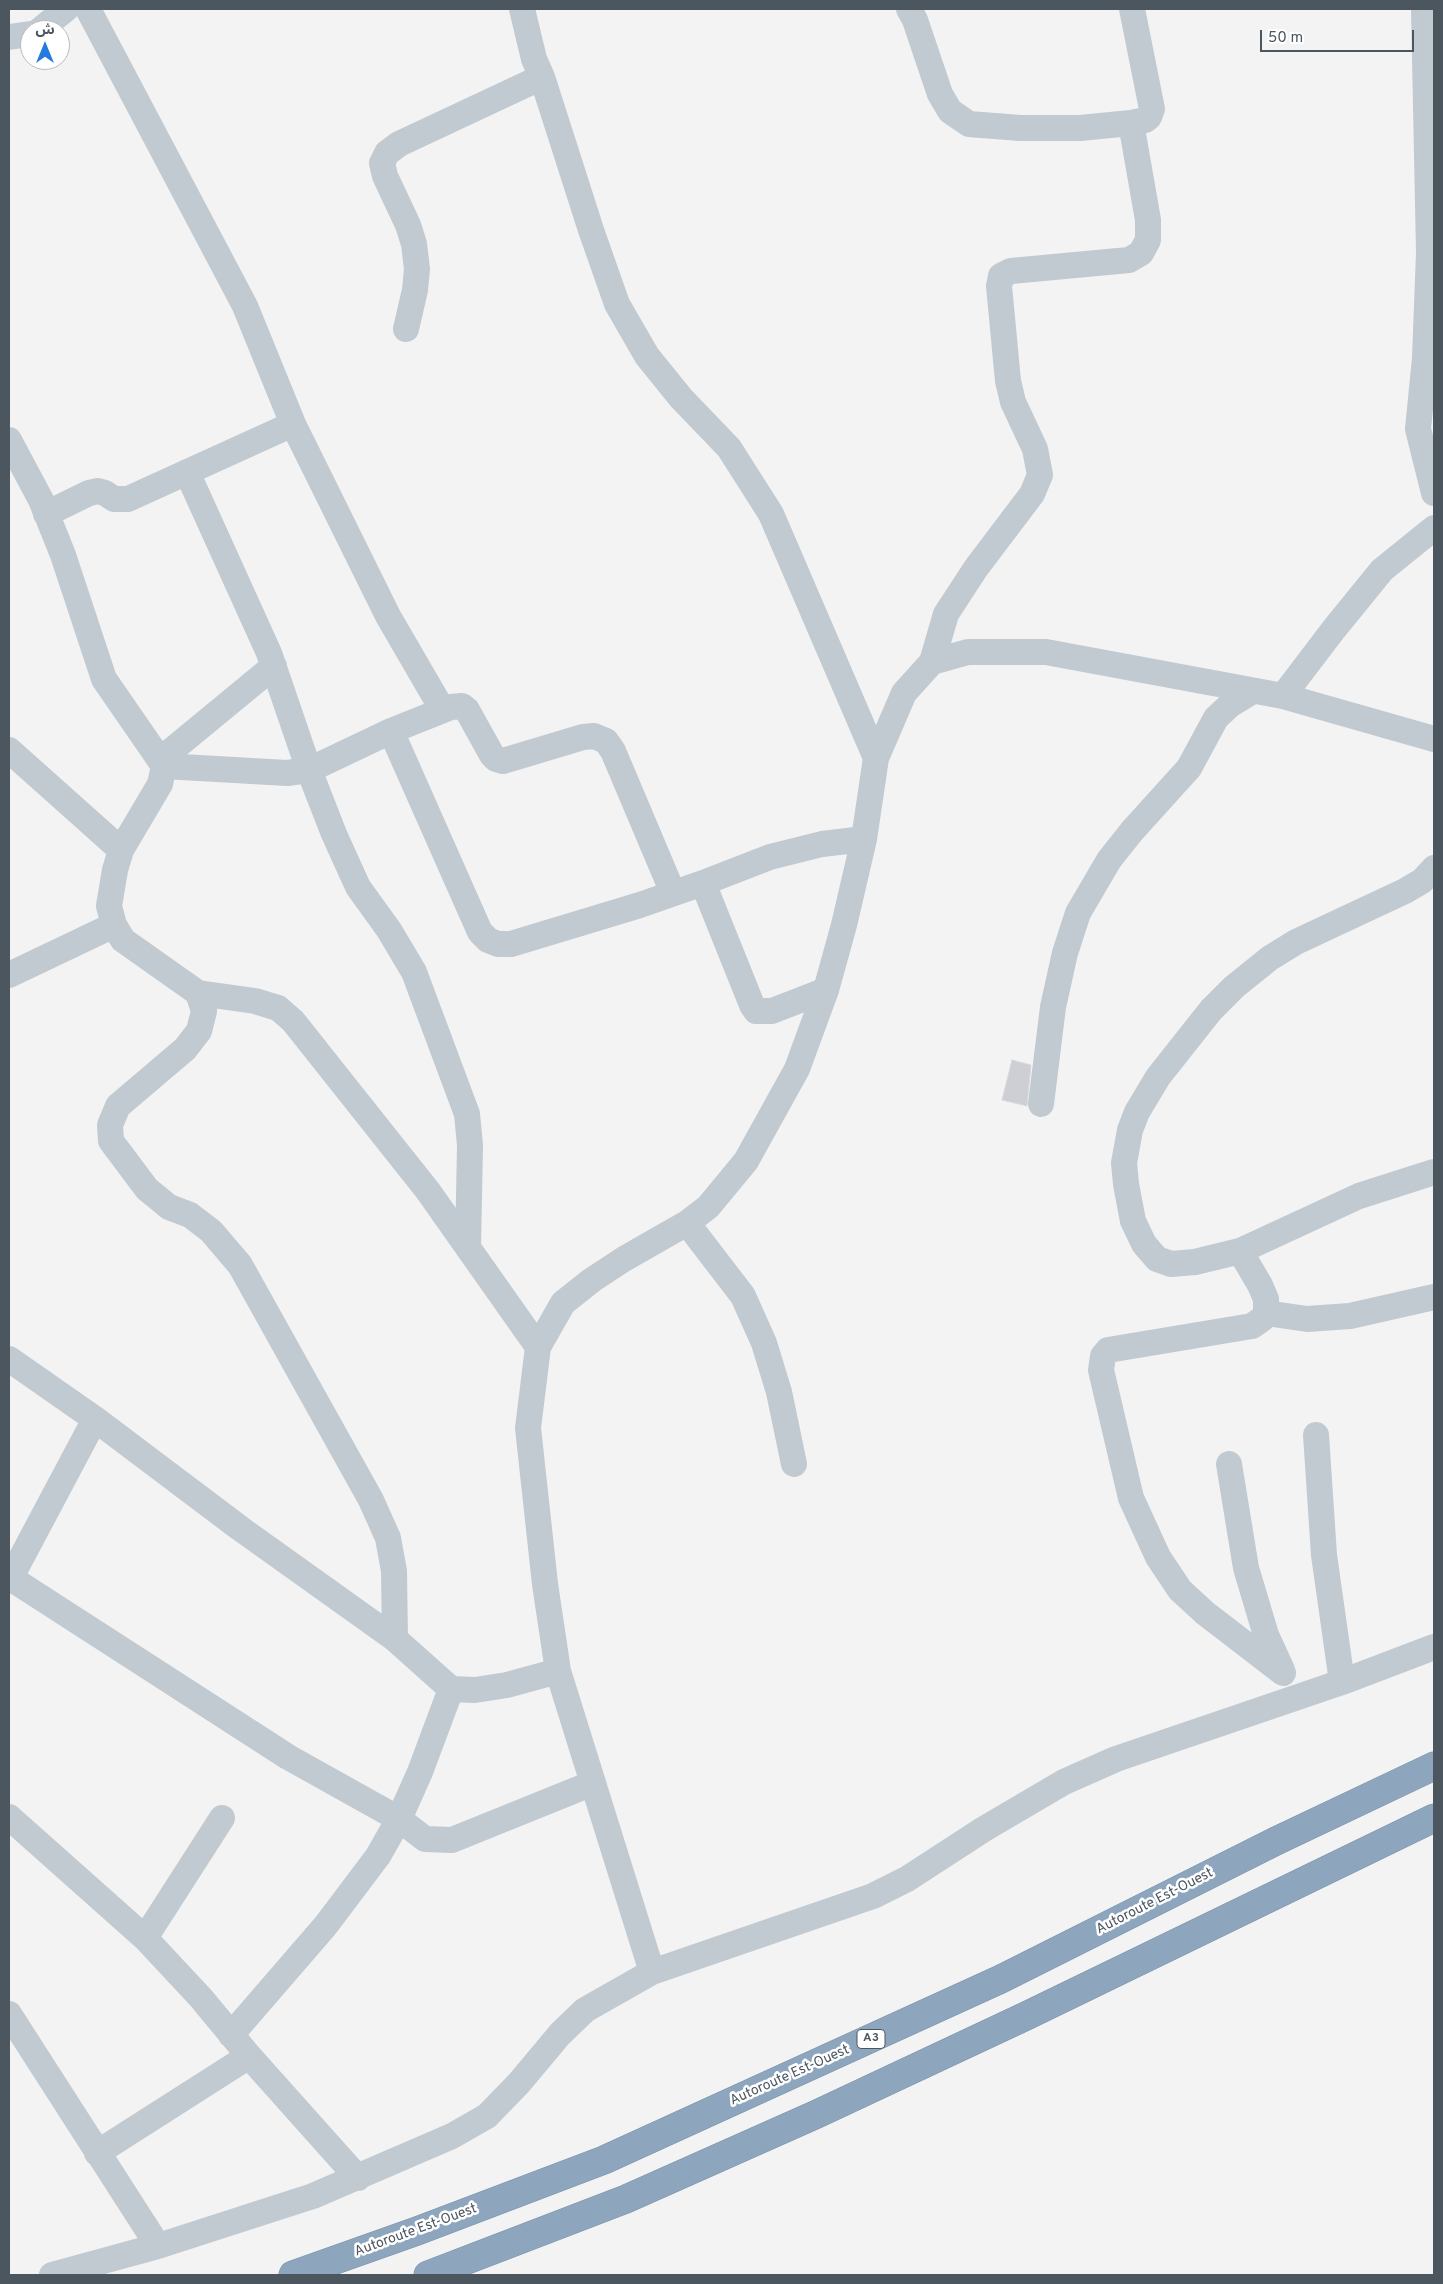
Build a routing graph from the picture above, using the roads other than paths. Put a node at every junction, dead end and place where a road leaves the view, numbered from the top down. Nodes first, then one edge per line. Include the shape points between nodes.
1 (66, 9) edge
2 (88, 9) edge
3 (522, 9) edge
4 (909, 9) edge
5 (1132, 9) edge
6 (1424, 9) edge
7 (52, 20) edge
8 (542, 77) junction
9 (1131, 123) junction
10 (406, 329) dead end
11 (1430, 359) edge
12 (293, 424) junction
13 (9, 440) edge
14 (187, 472) junction
15 (1434, 494) edge
16 (46, 514) junction
17 (1434, 528) edge
18 (932, 662) junction
19 (274, 666) junction
20 (1253, 691) junction
21 (1284, 696) junction
22 (442, 709) junction
23 (391, 731) junction
24 (1434, 739) edge
25 (9, 750) edge
26 (876, 758) junction
27 (162, 763) junction
28 (309, 770) junction
29 (864, 839) junction
30 (121, 850) junction
31 (1434, 868) edge
32 (703, 884) junction
33 (672, 893) junction
34 (114, 925) junction
35 (9, 975) edge
36 (826, 990) junction
37 (198, 993) junction
38 (1041, 1104) dead end
39 (1434, 1172) edge
40 (687, 1223) junction
41 (468, 1248) junction
42 (1240, 1252) junction
43 (1434, 1297) edge
44 (1266, 1313) junction
45 (538, 1348) junction
46 (9, 1359) edge
47 (95, 1419) junction
48 (1316, 1435) dead end
49 (794, 1464) dead end
50 (1229, 1464) dead end
51 (9, 1579) edge
52 (395, 1639) junction
53 (1434, 1647) edge
54 (558, 1671) junction
55 (1284, 1673) junction
56 (1342, 1682) junction
57 (451, 1689) junction
58 (1296, 1697) junction
59 (1434, 1766) edge
60 (593, 1783) junction
61 (9, 1818) edge
62 (222, 1818) dead end
63 (1434, 1818) edge
64 (398, 1819) junction
65 (145, 1938) junction
66 (652, 1972) junction
67 (9, 2014) edge
68 (231, 2035) junction
69 (249, 2056) junction
70 (98, 2153) junction
71 (358, 2178) junction
72 (158, 2246) junction
73 (52, 2275) edge
74 (293, 2275) edge
75 (428, 2275) edge

1 - 7 street
2 - 12 street via 245,306
3 - 8 street
4 - 9 street via 940,94 950,111 969,124 1080,128
5 - 9 street via 1152,109 1145,120
6 - 11 street
8 - 10 street via 387,152 382,163 385,176 414,244 415,290
8 - 26 street via 617,304 647,356 681,398 729,448 771,514
9 - 18 street via 1148,220 1148,240 1141,253 1129,260 1011,271 1002,276 999,286 1008,381 1013,402 1035,449 1040,475 1032,494 946,614
11 - 15 street via 1418,429
12 - 14 street
12 - 22 street via 388,616
13 - 16 street
14 - 16 street via 128,499 114,499 98,491
14 - 19 street
16 - 27 street via 104,679
17 - 21 street via 1382,570
18 - 20 street via 968,652 1046,652
18 - 26 street via 904,693
19 - 27 street
19 - 28 street
20 - 21 street
20 - 38 street via 1216,718 1189,768 1109,860 1078,913 1064,953 1055,998
21 - 24 street
22 - 23 street
22 - 33 street via 462,706 467,710 492,755 503,761 584,737 594,736 606,741
23 - 28 street
23 - 33 street via 480,932 488,940 511,944
25 - 30 street
26 - 29 street
27 - 28 street via 287,773
27 - 30 street via 160,784
28 - 41 street via 358,887 414,972 467,1114 470,1145
29 - 32 street via 822,844 770,857
29 - 36 street
30 - 34 street via 109,906
31 - 42 street via 1422,881 1405,891 1296,942 1234,987 1158,1077 1137,1112 1128,1137 1124,1163 1133,1221 1144,1244 1157,1259 1171,1264
32 - 33 street
32 - 36 street via 756,1011 772,1011
34 - 35 street
34 - 37 street via 123,940
36 - 40 street via 797,1069 746,1161 708,1206
37 - 41 street via 255,1001 278,1008 293,1021 428,1190
37 - 52 street via 204,1011 200,1030 185,1049 118,1106 110,1125 111,1140 147,1189 168,1207 190,1215 211,1231 240,1265 371,1500 388,1538 394,1571
39 - 42 street via 1360,1196
40 - 45 street via 616,1264 563,1303
40 - 49 street via 743,1296 764,1343 779,1392
41 - 45 street
42 - 44 street via 1266,1299
43 - 44 street via 1350,1316 1307,1319
44 - 55 street via 1252,1326 1108,1350 1103,1356 1101,1370 1131,1498 1158,1556 1180,1590
45 - 54 street via 528,1428
46 - 47 street
47 - 51 street
47 - 52 street
48 - 56 street via 1324,1555
50 - 55 street via 1246,1568 1266,1635
51 - 64 street via 288,1757
52 - 57 street
53 - 56 street
54 - 57 street via 507,1685 475,1690
54 - 60 street
55 - 58 street
56 - 58 street
57 - 64 street via 420,1772
58 - 66 street via 1116,1760 1064,1782 908,1879 873,1896
59 - 74 highway, Autoroute Est-Ouest / A3 via 1002,1979 604,2160
60 - 64 street via 452,1840 425,1839
60 - 66 street
61 - 65 street
62 - 65 street
63 - 75 highway via 817,2114 626,2199
64 - 68 street via 378,1856 326,1925
65 - 68 street
66 - 71 street via 585,2010 487,2116 452,2136
67 - 70 street
68 - 69 street
69 - 70 street
69 - 71 street
70 - 72 street
71 - 72 street via 251,2218
72 - 73 street

